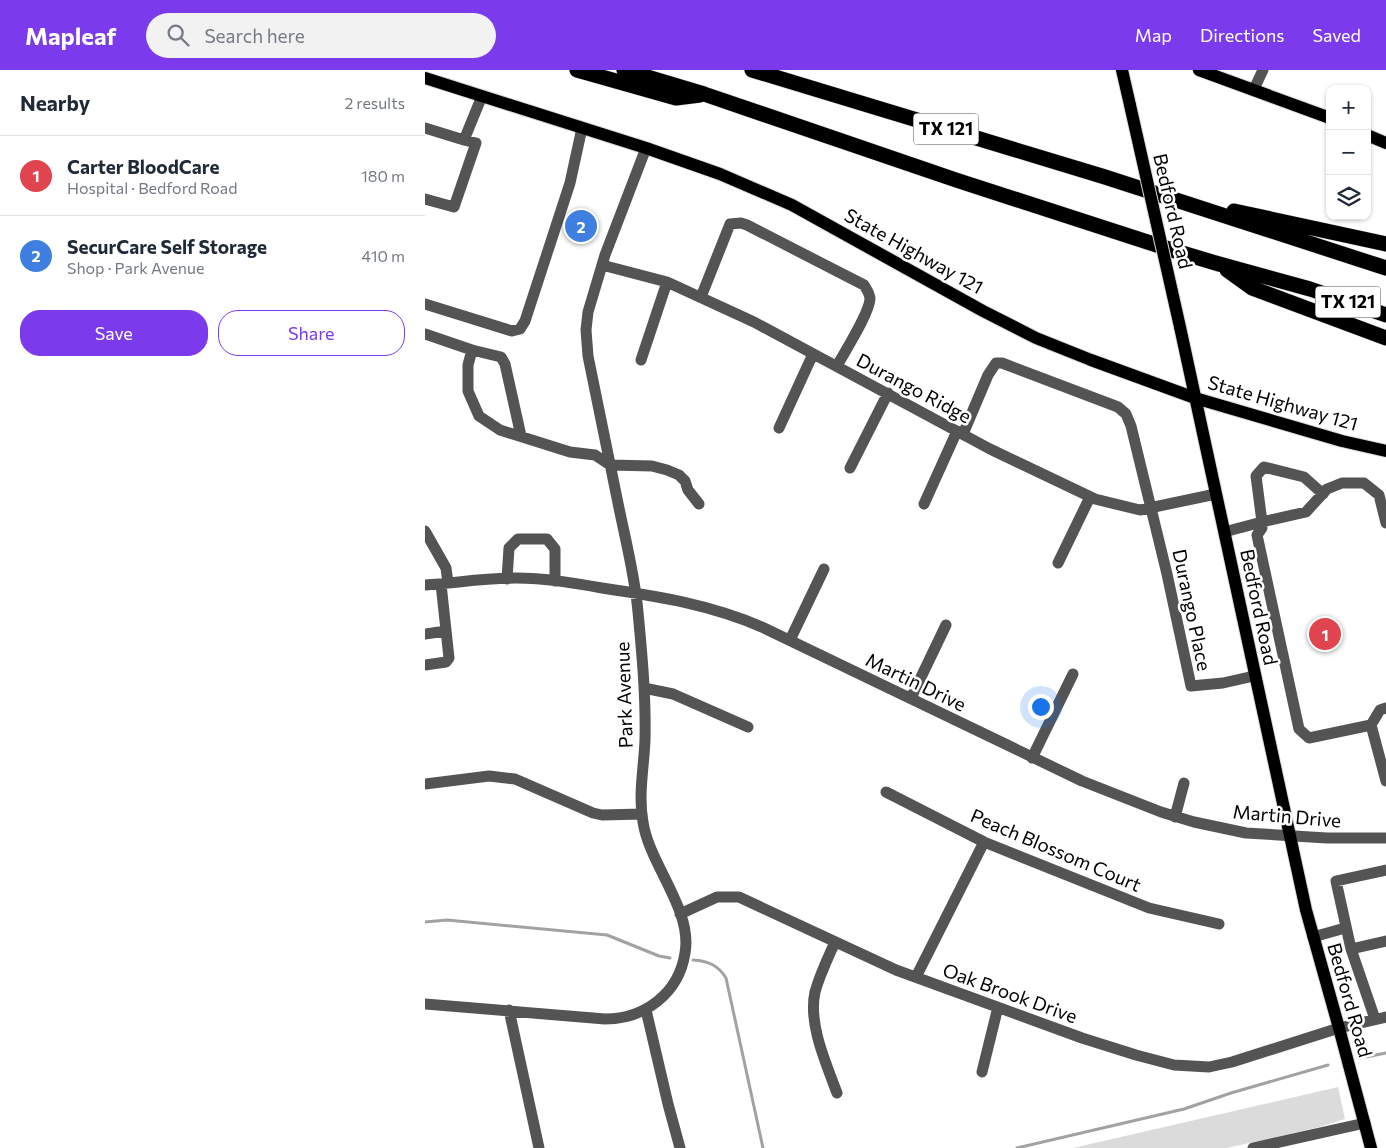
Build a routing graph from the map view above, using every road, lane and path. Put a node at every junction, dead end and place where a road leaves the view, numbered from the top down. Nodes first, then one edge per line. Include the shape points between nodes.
1 (577, 70) edge
2 (624, 70) edge
3 (753, 70) edge
4 (776, 70) edge
5 (1122, 70) edge
6 (1199, 70) edge
7 (1263, 70) edge
8 (425, 78) edge
9 (788, 82) junction
10 (1254, 89) junction
11 (703, 94) junction
12 (482, 96) junction
13 (1326, 116) edge
14 (425, 128) edge
15 (582, 128) junction
16 (1371, 137) edge
17 (464, 140) junction
18 (1386, 143) edge
19 (646, 148) junction
20 (425, 199) edge
21 (1189, 204) junction
22 (1386, 244) edge
23 (1219, 264) junction
24 (602, 265) junction
25 (1386, 268) edge
26 (667, 282) junction
27 (701, 297) junction
28 (425, 304) edge
29 (1386, 315) edge
30 (425, 334) edge
31 (1386, 338) edge
32 (472, 350) junction
33 (813, 354) junction
34 (641, 360) dead end
35 (837, 366) junction
36 (888, 393) junction
37 (1195, 398) junction
38 (779, 428) dead end
39 (960, 433) junction
40 (521, 436) junction
41 (1386, 452) edge
42 (611, 465) junction
43 (850, 468) dead end
44 (1216, 494) junction
45 (1323, 494) junction
46 (1090, 497) junction
47 (699, 504) dead end
48 (925, 504) dead end
49 (1151, 508) junction
50 (1262, 522) junction
51 (1386, 523) edge
52 (425, 531) edge
53 (1224, 532) junction
54 (1058, 563) dead end
55 (824, 570) dead end
56 (507, 579) junction
57 (555, 581) junction
58 (445, 584) junction
59 (425, 585) edge
60 (636, 593) junction
61 (947, 625) dead end
62 (446, 631) junction
63 (425, 634) edge
64 (790, 640) junction
65 (425, 665) edge
66 (1073, 674) dead end
67 (1255, 676) junction
68 (644, 688) junction
69 (911, 698) junction
70 (1386, 708) edge
71 (1371, 725) junction
72 (748, 727) dead end
73 (1383, 757) edge
74 (1033, 758) junction
75 (1386, 781) edge
76 (1184, 783) dead end
77 (425, 784) edge
78 (886, 792) dead end
79 (641, 814) junction
80 (1175, 817) junction
81 (1290, 837) junction
82 (1386, 838) edge
83 (984, 842) junction
84 (1386, 870) edge
85 (680, 914) junction
86 (1219, 924) dead end
87 (1345, 928) junction
88 (1313, 937) junction
89 (1386, 940) edge
90 (835, 942) junction
91 (1351, 949) junction
92 (916, 977) junction
93 (425, 1004) edge
94 (998, 1007) junction
95 (509, 1010) junction
96 (646, 1010) junction
97 (1381, 1018) edge
98 (1339, 1028) junction
99 (982, 1072) dead end
100 (837, 1093) dead end
101 (1365, 1123) junction
102 (539, 1148) edge
103 (680, 1148) edge
104 (1253, 1148) edge
105 (1371, 1148) edge

1 - 11 highway via 676,98
2 - 11 highway, TX 121
3 - 9 highway, TX 121
4 - 9 highway
5 - 37 main road, Bedford Road, bridge
6 - 10 main road
7 - 10 street
8 - 12 main road, State Highway 121
9 - 21 highway, TX 121
10 - 13 main road
11 - 23 highway, TX 121 via 956,180
12 - 15 main road, State Highway 121
12 - 17 street
14 - 17 street
15 - 19 main road, State Highway 121
15 - 28 street via 569,183 520,329 512,331
16 - 18 main road
17 - 20 street via 476,143 454,208
19 - 24 street, Park Avenue
19 - 37 main road, State Highway 121 via 720,174 791,205 1036,338
21 - 22 highway via 1245,212
21 - 25 highway, TX 121
23 - 29 highway, TX 121 via 1310,289
23 - 31 highway via 1252,288
24 - 26 street, Durango Ridge
24 - 42 street, Park Avenue via 586,330 588,356
26 - 27 street, Durango Ridge
26 - 34 street
27 - 33 street, Durango Ridge
27 - 35 street via 730,224 747,224 864,285 868,291 868,308
30 - 32 street
32 - 40 street via 501,357 505,364
32 - 40 street via 467,392 479,416 500,430
33 - 35 street, Durango Ridge
33 - 38 street
35 - 36 street, Durango Ridge
36 - 39 street, Durango Ridge
36 - 43 street
37 - 41 main road, State Highway 121
37 - 44 main road, Bedford Road
39 - 46 street, Durango Ridge
39 - 48 street
39 - 49 street via 996,363 1118,407 1126,414 1131,426
40 - 42 street via 570,452 595,455
42 - 47 street via 652,466 679,475
42 - 60 street, Park Avenue
44 - 49 street, Durango Ridge
44 - 53 main road, Bedford Road
45 - 50 street via 1306,512
45 - 50 street via 1304,477 1264,467 1256,476
45 - 51 street via 1342,483 1364,483 1379,495
46 - 49 street, Durango Ridge via 1140,510
46 - 54 street
49 - 67 street, Durango Place via 1191,686
50 - 53 street
50 - 71 street via 1257,535 1299,729 1309,738
52 - 58 street via 446,568
53 - 67 main road, Bedford Road
55 - 64 street
56 - 57 street, Martin Drive
56 - 57 street via 509,548 518,539 547,539 555,549
56 - 58 street, Martin Drive
57 - 60 street, Martin Drive
58 - 59 street, Martin Drive
58 - 62 street
60 - 64 street, Martin Drive via 727,613
60 - 68 street, Park Avenue
61 - 69 street
62 - 63 street
62 - 65 street via 449,658 446,662
64 - 69 street, Martin Drive
66 - 74 street
67 - 81 main road, Bedford Road
68 - 72 street via 673,694
68 - 79 street, Park Avenue
69 - 74 street, Martin Drive
70 - 71 street via 1380,710
71 - 73 street
73 - 75 street
74 - 80 street, Martin Drive via 1098,789
76 - 80 street
77 - 79 street via 489,776 515,780 593,814
78 - 83 street, Peach Blossom Court
79 - 85 street, Park Avenue via 646,835
80 - 81 street, Martin Drive via 1227,830
81 - 82 street, Martin Drive
81 - 88 main road, Bedford Road
83 - 86 street, Peach Blossom Court via 1149,908
83 - 92 street
84 - 87 street via 1335,881
85 - 90 street, Oak Brook Drive via 717,897 739,897
85 - 96 street, Park Avenue via 687,940 683,963 674,984
87 - 88 street
87 - 91 street
88 - 98 main road, Bedford Road
89 - 91 street
90 - 92 street, Oak Brook Drive
90 - 100 street via 822,970 814,1006 818,1043
91 - 97 street
92 - 94 street, Oak Brook Drive
93 - 95 street, Park Avenue
94 - 98 street, Oak Brook Drive via 1136,1055 1193,1067 1232,1062
94 - 99 street
95 - 96 street, Park Avenue via 605,1019 625,1018
95 - 102 street
96 - 103 street
97 - 98 street, Oak Brook Drive
98 - 101 main road, Bedford Road
101 - 104 street
101 - 105 main road, Bedford Road

